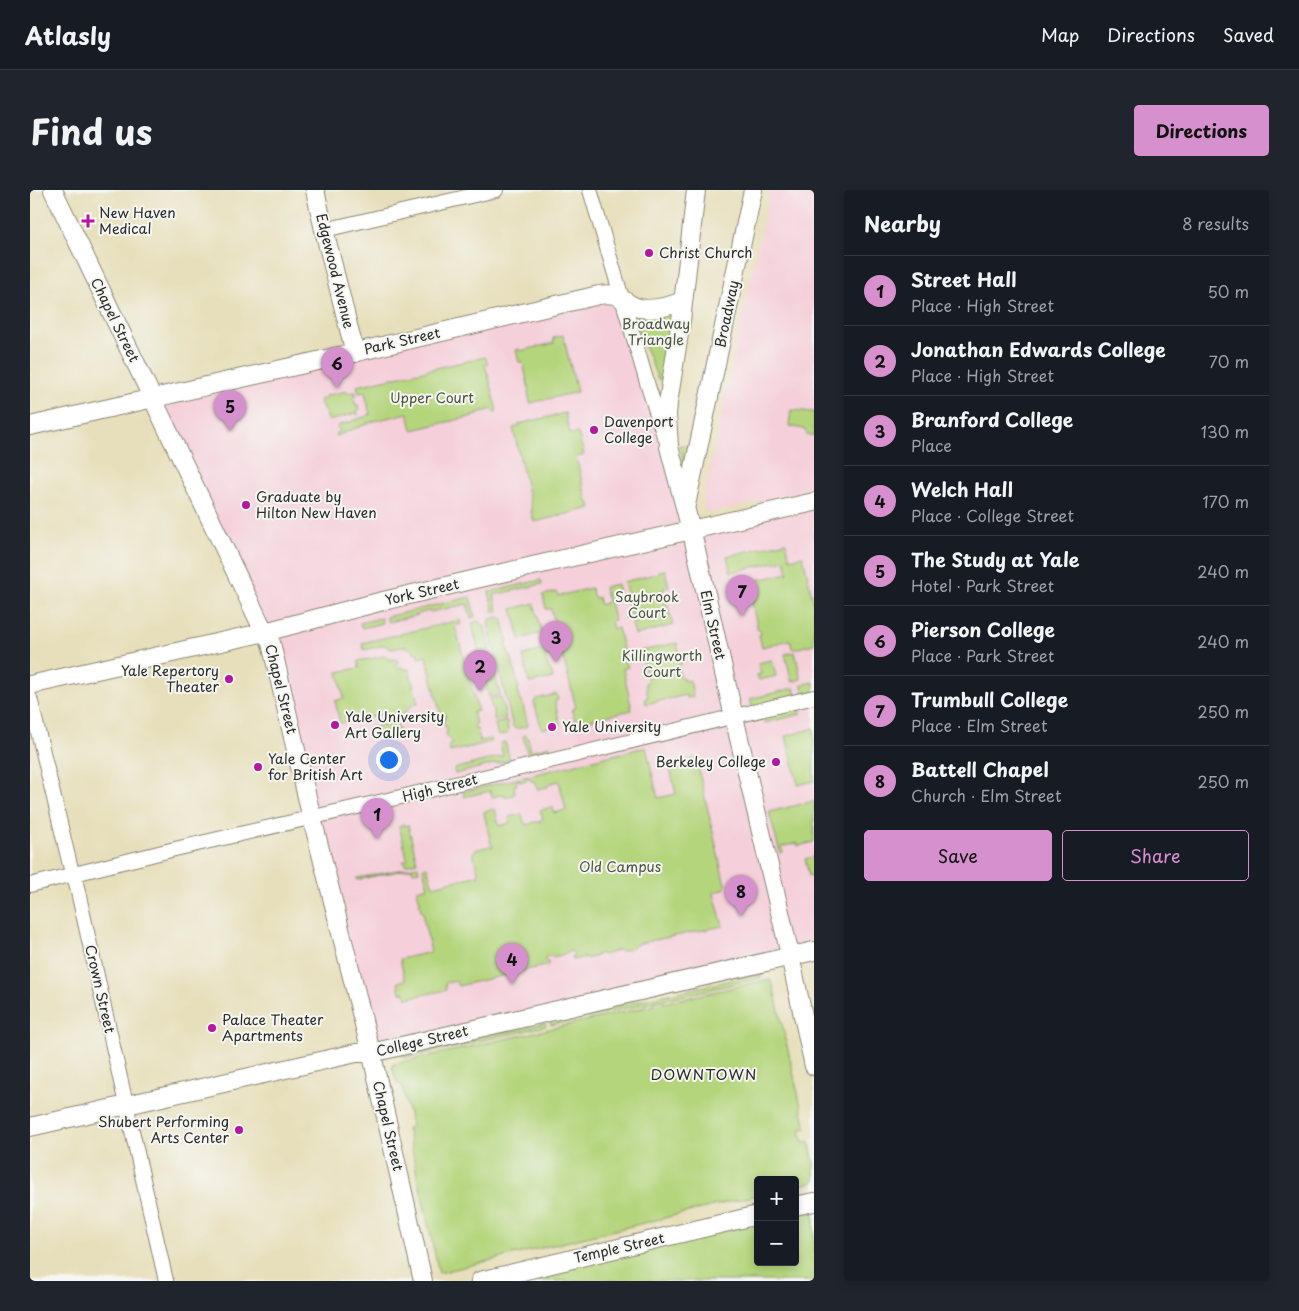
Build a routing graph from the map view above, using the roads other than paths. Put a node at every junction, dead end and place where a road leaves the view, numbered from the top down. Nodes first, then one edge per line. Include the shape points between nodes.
1 (53, 190) edge
2 (315, 190) edge
3 (496, 190) edge
4 (590, 190) edge
5 (696, 190) edge
6 (753, 190) edge
7 (324, 230) junction
8 (623, 298) junction
9 (683, 301) junction
10 (355, 353) junction
11 (152, 399) junction
12 (30, 426) edge
13 (668, 428) junction
14 (701, 437) junction
15 (669, 447) junction
16 (814, 502) edge
17 (686, 507) junction
18 (691, 531) junction
19 (264, 632) junction
20 (30, 685) edge
21 (814, 697) edge
22 (30, 698) edge
23 (734, 716) junction
24 (312, 818) junction
25 (73, 875) junction
26 (30, 885) edge
27 (814, 951) edge
28 (790, 956) junction
29 (371, 1053) junction
30 (814, 1066) edge
31 (126, 1105) junction
32 (30, 1127) edge
33 (814, 1202) edge
34 (799, 1205) edge
35 (754, 1216) edge
36 (166, 1281) edge
37 (423, 1281) edge
38 (480, 1281) edge

1 - 11 main road, Chapel Street
2 - 7 main road, Edgewood Avenue
3 - 7 street
4 - 8 street, Elm Street
5 - 9 main road
6 - 14 main road, Broadway
7 - 10 main road, Edgewood Avenue
8 - 9 main road, Park Street via 631,305 647,309
8 - 10 main road, Park Street via 598,295
8 - 15 street, Elm Street
9 - 13 main road via 668,403
10 - 11 main road, Park Street
11 - 12 main road, Park Street
11 - 19 main road, Chapel Street
13 - 14 main road via 686,443 693,443
13 - 15 main road
14 - 17 main road, Broadway
15 - 17 main road, Elm Street
16 - 18 main road, York Street
17 - 18 main road, Elm Street
18 - 19 main road, York Street via 379,602
18 - 23 main road, Elm Street
19 - 20 main road, York Street
19 - 24 main road, Chapel Street via 271,643
21 - 23 street, High Street
22 - 25 street, Crown Street
23 - 24 street, High Street
23 - 28 main road, Elm Street
24 - 25 street, High Street
24 - 29 main road, Chapel Street
25 - 26 street, High Street
25 - 31 street, Crown Street
27 - 28 main road, College Street
28 - 29 main road, College Street
28 - 30 main road, Elm Street
29 - 31 main road, College Street via 356,1053
29 - 37 main road, Chapel Street
31 - 32 main road, College Street
31 - 36 street, Crown Street
33 - 34 main road
35 - 38 main road, Temple Street

